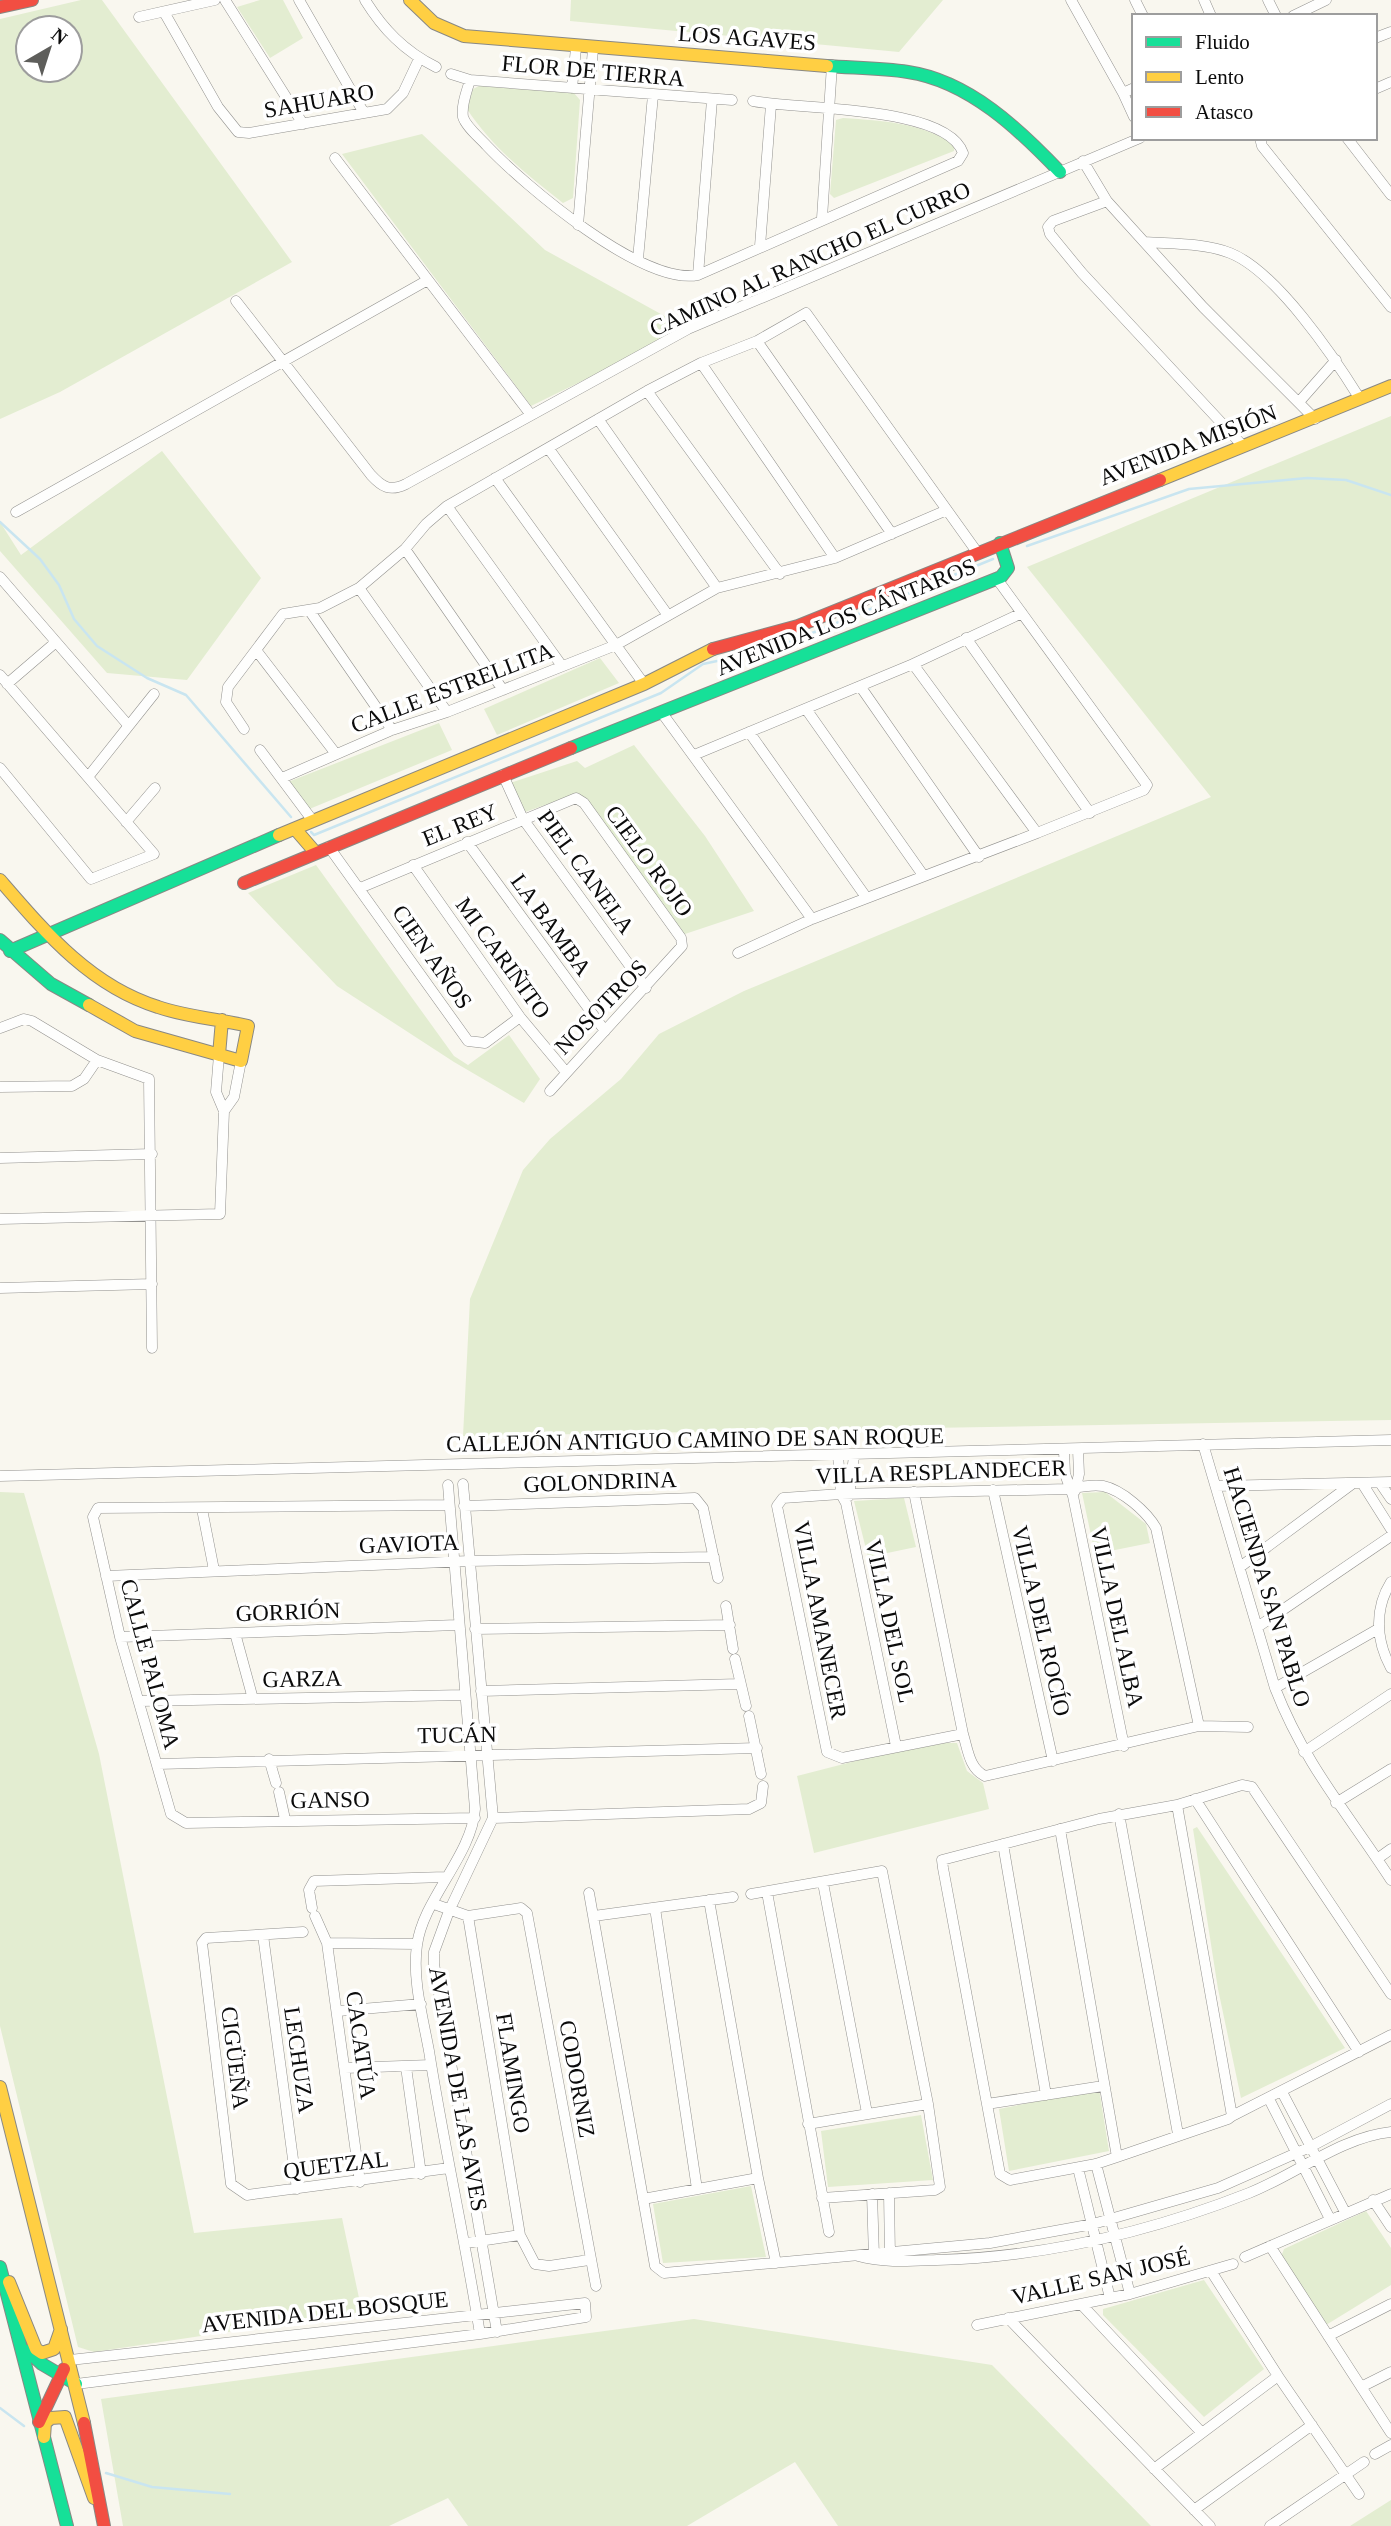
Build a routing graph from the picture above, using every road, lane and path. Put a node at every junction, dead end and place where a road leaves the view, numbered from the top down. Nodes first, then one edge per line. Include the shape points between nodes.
1 (32, 0) edge
2 (215, 0) edge
3 (299, 0) edge
4 (365, 0) edge
5 (410, 0) edge
6 (1071, 0) edge
7 (1326, 0) edge
8 (230, 3) edge
9 (0, 7) edge
10 (164, 12) junction
11 (1297, 14) edge
12 (139, 17) dead end
13 (576, 48) junction
14 (593, 49) junction
15 (419, 59) junction
16 (832, 65) junction
17 (436, 66) dead end
18 (452, 74) dead end
19 (470, 80) junction
20 (572, 88) junction
21 (591, 89) junction
22 (1132, 89) edge
23 (1123, 93) junction
24 (653, 95) junction
25 (712, 100) junction
26 (732, 100) dead end
27 (753, 102) dead end
28 (771, 105) junction
29 (828, 110) junction
30 (364, 113) junction
31 (1132, 113) edge
32 (303, 124) junction
33 (1135, 140) edge
34 (1261, 140) edge
35 (1349, 140) edge
36 (335, 158) dead end
37 (1083, 161) junction
38 (1060, 172) junction
39 (1391, 195) edge
40 (1107, 201) junction
41 (822, 218) junction
42 (578, 225) junction
43 (1145, 242) junction
44 (760, 246) junction
45 (638, 259) junction
46 (698, 275) junction
47 (426, 281) junction
48 (236, 301) dead end
49 (1391, 307) edge
50 (757, 341) junction
51 (1336, 360) junction
52 (282, 361) junction
53 (701, 363) junction
54 (1391, 386) edge
55 (647, 391) junction
56 (1360, 399) junction
57 (1298, 402) junction
58 (531, 415) junction
59 (598, 419) junction
60 (1315, 419) junction
61 (1242, 445) junction
62 (549, 449) junction
63 (495, 478) junction
64 (447, 506) junction
65 (947, 510) junction
66 (16, 512) dead end
67 (891, 534) junction
68 (1000, 543) junction
69 (405, 549) junction
70 (977, 552) junction
71 (835, 558) junction
72 (780, 574) junction
73 (0, 577) edge
74 (998, 579) junction
75 (359, 588) junction
76 (717, 588) junction
77 (309, 610) junction
78 (1022, 613) junction
79 (667, 614) junction
80 (966, 638) junction
81 (56, 642) junction
82 (616, 645) junction
83 (256, 650) junction
84 (913, 664) junction
85 (562, 666) junction
86 (0, 675) edge
87 (8, 684) junction
88 (644, 684) junction
89 (860, 686) junction
90 (503, 690) junction
91 (154, 694) dead end
92 (806, 709) junction
93 (447, 712) junction
94 (662, 713) junction
95 (128, 725) junction
96 (244, 729) dead end
97 (392, 730) junction
98 (749, 732) junction
99 (260, 750) dead end
100 (336, 754) junction
101 (694, 755) junction
102 (0, 768) edge
103 (503, 775) junction
104 (88, 777) junction
105 (282, 778) junction
106 (155, 788) dead end
107 (576, 798) joint
108 (1090, 813) junction
109 (523, 819) junction
110 (313, 821) junction
111 (126, 822) junction
112 (296, 830) junction
113 (1037, 833) junction
114 (467, 842) junction
115 (329, 847) junction
116 (315, 852) junction
117 (979, 857) junction
118 (413, 865) junction
119 (923, 875) junction
120 (0, 880) edge
121 (244, 883) dead end
122 (360, 888) junction
123 (866, 897) junction
124 (812, 919) junction
125 (48, 936) junction
126 (0, 940) edge
127 (10, 950) junction
128 (681, 951) joint
129 (738, 953) dead end
130 (646, 988) junction
131 (520, 1017) junction
132 (222, 1020) junction
133 (0, 1028) edge
134 (605, 1031) junction
135 (219, 1055) junction
136 (97, 1060) junction
137 (241, 1061) junction
138 (566, 1072) junction
139 (0, 1087) edge
140 (550, 1091) dead end
141 (224, 1111) junction
142 (152, 1154) junction
143 (0, 1158) edge
144 (152, 1215) junction
145 (0, 1219) edge
146 (152, 1284) junction
147 (0, 1288) edge
148 (152, 1348) dead end
149 (1391, 1440) edge
150 (1203, 1444) junction
151 (1078, 1450) junction
152 (1064, 1451) junction
153 (838, 1455) junction
154 (854, 1455) junction
155 (0, 1476) edge
156 (1386, 1482) edge
157 (1357, 1483) junction
158 (463, 1484) dead end
159 (448, 1485) dead end
160 (1216, 1486) junction
161 (993, 1490) junction
162 (1072, 1491) junction
163 (914, 1492) junction
164 (846, 1497) junction
165 (783, 1498) joint
166 (1391, 1499) edge
167 (448, 1506) junction
168 (464, 1506) junction
169 (202, 1509) junction
170 (1391, 1529) edge
171 (1391, 1536) edge
172 (714, 1557) junction
173 (469, 1561) junction
174 (453, 1562) junction
175 (1240, 1567) junction
176 (214, 1570) junction
177 (106, 1576) junction
178 (719, 1578) dead end
179 (1391, 1582) edge
180 (726, 1606) dead end
181 (457, 1625) junction
182 (730, 1625) junction
183 (1259, 1626) junction
184 (475, 1629) junction
185 (1378, 1629) junction
186 (235, 1633) junction
187 (120, 1637) junction
188 (1391, 1668) edge
189 (739, 1684) junction
190 (1275, 1688) junction
191 (481, 1691) junction
192 (464, 1695) junction
193 (1391, 1695) edge
194 (253, 1699) junction
195 (141, 1701) junction
196 (1199, 1726) junction
197 (1248, 1727) dead end
198 (963, 1734) junction
199 (896, 1746) junction
200 (1124, 1746) junction
201 (757, 1748) junction
202 (1304, 1752) junction
203 (469, 1753) junction
204 (486, 1754) junction
205 (269, 1759) junction
206 (1053, 1761) junction
207 (158, 1763) junction
208 (1391, 1769) edge
209 (761, 1774) dead end
210 (763, 1786) dead end
211 (1195, 1799) junction
212 (1336, 1803) junction
213 (1177, 1805) junction
214 (1119, 1814) junction
215 (475, 1818) junction
216 (493, 1818) junction
217 (285, 1819) junction
218 (186, 1823) joint
219 (1060, 1829) junction
220 (1003, 1844) junction
221 (1391, 1849) edge
222 (1377, 1859) junction
223 (445, 1877) junction
224 (1391, 1880) edge
225 (823, 1883) junction
226 (767, 1892) junction
227 (589, 1893) dead end
228 (751, 1895) dead end
229 (733, 1897) dead end
230 (709, 1900) junction
231 (434, 1904) junction
232 (654, 1908) junction
233 (449, 1911) junction
234 (468, 1916) junction
235 (594, 1916) junction
236 (303, 1932) dead end
237 (263, 1935) junction
238 (327, 1943) junction
239 (417, 1944) junction
240 (1391, 1994) edge
241 (421, 2004) junction
242 (338, 2011) junction
243 (1391, 2035) edge
244 (1359, 2052) junction
245 (431, 2065) junction
246 (406, 2067) junction
247 (345, 2068) junction
248 (1103, 2086) junction
249 (0, 2087) edge
250 (1282, 2092) junction
251 (1046, 2095) junction
252 (1269, 2099) junction
253 (928, 2104) junction
254 (987, 2104) junction
255 (1391, 2104) edge
256 (867, 2113) junction
257 (1232, 2116) junction
258 (808, 2124) junction
259 (1391, 2132) edge
260 (1178, 2134) junction
261 (1310, 2147) junction
262 (1296, 2152) junction
263 (1117, 2157) junction
264 (1317, 2160) junction
265 (1096, 2164) junction
266 (1303, 2167) junction
267 (449, 2168) junction
268 (1078, 2168) junction
269 (421, 2174) junction
270 (758, 2178) junction
271 (360, 2182) junction
272 (232, 2184) joint
273 (297, 2189) junction
274 (697, 2189) junction
275 (889, 2193) junction
276 (872, 2194) junction
277 (1391, 2194) edge
278 (822, 2198) junction
279 (643, 2199) junction
280 (1373, 2200) junction
281 (1345, 2212) junction
282 (1109, 2219) junction
283 (1330, 2219) junction
284 (1093, 2224) junction
285 (1391, 2227) edge
286 (829, 2232) dead end
287 (1113, 2234) junction
288 (520, 2235) junction
289 (1097, 2239) junction
290 (482, 2242) junction
291 (466, 2243) junction
292 (1270, 2246) junction
293 (874, 2256) junction
294 (890, 2256) junction
295 (1245, 2257) dead end
296 (589, 2260) junction
297 (776, 2263) junction
298 (1233, 2264) dead end
299 (0, 2267) edge
300 (1211, 2270) junction
301 (596, 2286) dead end
302 (1130, 2294) junction
303 (1110, 2298) junction
304 (1081, 2304) junction
305 (1391, 2304) edge
306 (494, 2313) junction
307 (477, 2315) junction
308 (1009, 2318) junction
309 (14, 2322) junction
310 (977, 2325) dead end
311 (61, 2329) junction
312 (497, 2332) junction
313 (480, 2334) junction
314 (1328, 2336) junction
315 (70, 2360) junction
316 (1391, 2372) edge
317 (61, 2376) junction
318 (1278, 2376) junction
319 (76, 2384) junction
320 (1361, 2387) junction
321 (39, 2423) junction
322 (1311, 2426) junction
323 (1202, 2433) junction
324 (1391, 2433) edge
325 (44, 2442) junction
326 (1391, 2445) edge
327 (1375, 2455) dead end
328 (1364, 2462) dead end
329 (1154, 2469) junction
330 (1345, 2474) junction
331 (1359, 2494) dead end
332 (98, 2504) junction
333 (1194, 2510) junction
334 (66, 2526) edge
335 (104, 2526) edge
336 (1210, 2526) edge
337 (1269, 2526) edge

1 - 9 street
2 - 10 street
3 - 30 street
4 - 15 street via 387,31
5 - 13 street, LOS AGAVES via 434,23 464,36
6 - 23 street
7 - 11 street
8 - 32 street
10 - 12 street
10 - 32 street, SAHUARO via 222,114 238,132
13 - 14 street, LOS AGAVES
13 - 20 street
14 - 16 street, LOS AGAVES
14 - 21 street
15 - 17 street
15 - 30 street, SAHUARO via 396,103
16 - 29 street
16 - 38 street, LOS AGAVES via 910,72 948,83 995,111
18 - 19 street, FLOR DE TIERRA
19 - 20 street, FLOR DE TIERRA
19 - 42 street via 463,107 465,121 514,173
20 - 21 street, FLOR DE TIERRA
21 - 24 street, FLOR DE TIERRA
21 - 42 street
22 - 23 street
23 - 31 street
24 - 25 street, FLOR DE TIERRA
24 - 45 street
25 - 26 street, FLOR DE TIERRA
25 - 46 street
27 - 28 street
28 - 29 street
28 - 44 street
29 - 41 street
29 - 41 street via 932,125 957,142 963,153 958,161
30 - 32 street, SAHUARO
33 - 37 street, CAMINO AL RANCHO EL CURRO
34 - 49 street
35 - 39 street
36 - 47 street
37 - 38 street, CAMINO AL RANCHO EL CURRO
37 - 40 street
38 - 58 street, CAMINO AL RANCHO EL CURRO via 688,329
40 - 43 street
40 - 61 street via 1053,220 1050,233
41 - 44 street
42 - 45 street
43 - 51 street via 1215,248 1241,258 1287,301
43 - 57 street
44 - 46 street
45 - 46 street via 683,278
47 - 52 street
47 - 58 street
48 - 52 street
50 - 53 street
50 - 65 street via 806,313
50 - 67 street
51 - 56 street
51 - 57 street
52 - 58 street, CAMINO AL RANCHO EL CURRO via 370,475 392,489
52 - 66 street
53 - 55 street
53 - 71 street
54 - 56 street, AVENIDA MISIÓN
55 - 59 street
55 - 72 street
56 - 60 street, AVENIDA MISIÓN
57 - 60 street
59 - 62 street
59 - 76 street
60 - 61 street, AVENIDA MISIÓN
61 - 68 street, AVENIDA MISIÓN
62 - 63 street
62 - 79 street
63 - 64 street
63 - 82 street
64 - 69 street
64 - 85 street
65 - 67 street, CALLE ESTRELLITA
65 - 70 street
67 - 71 street, CALLE ESTRELLITA
68 - 70 street, AVENIDA LOS CÁNTAROS
68 - 74 street, AVENIDA LOS CÁNTAROS via 1008,568
69 - 75 street
69 - 90 street
70 - 88 street, AVENIDA LOS CÁNTAROS via 798,626 706,651
71 - 72 street, CALLE ESTRELLITA
72 - 76 street, CALLE ESTRELLITA
73 - 81 street
74 - 78 street
74 - 94 street, AVENIDA LOS CÁNTAROS
75 - 77 street
75 - 93 street
76 - 79 street, CALLE ESTRELLITA
77 - 83 street via 284,614
77 - 97 street
78 - 80 street
78 - 108 street via 1147,785
79 - 82 street, CALLE ESTRELLITA
80 - 84 street
80 - 108 street
81 - 87 street
81 - 95 street
82 - 85 street, CALLE ESTRELLITA
82 - 88 street
83 - 96 street via 225,695
83 - 100 street
84 - 89 street
84 - 113 street
85 - 90 street, CALLE ESTRELLITA
86 - 87 street
87 - 104 street
88 - 110 street, AVENIDA LOS CÁNTAROS
89 - 92 street
89 - 117 street
90 - 93 street, CALLE ESTRELLITA
91 - 95 street
92 - 98 street
92 - 119 street
93 - 97 street, CALLE ESTRELLITA
94 - 101 street
94 - 103 street, AVENIDA LOS CÁNTAROS
95 - 104 street
97 - 100 street, CALLE ESTRELLITA
98 - 101 street
98 - 123 street
99 - 105 street
100 - 105 street, CALLE ESTRELLITA
101 - 124 street
102 - 111 street via 91,879 154,854
103 - 109 street, PIEL CANELA
103 - 115 street, AVENIDA LOS CÁNTAROS
104 - 111 street
105 - 110 street
106 - 111 street
107 - 109 street, EL REY
107 - 128 street, CIELO ROJO via 681,938
108 - 113 street
109 - 114 street, EL REY
109 - 130 street, PIEL CANELA
110 - 112 street, AVENIDA LOS CÁNTAROS
112 - 116 street
112 - 125 street, AVENIDA LOS CÁNTAROS
113 - 117 street
114 - 118 street, EL REY
114 - 134 street, LA BAMBA
115 - 116 street, AVENIDA LOS CÁNTAROS
115 - 122 street, CIEN AÑOS
116 - 121 street, AVENIDA LOS CÁNTAROS
117 - 119 street
118 - 122 street, EL REY
118 - 131 street, MI CARIÑITO
119 - 123 street
120 - 125 street
122 - 131 street, CIEN AÑOS via 468,1041 485,1043
123 - 124 street
124 - 129 street
125 - 127 street, AVENIDA LOS CÁNTAROS
125 - 132 street via 77,963 147,1004
126 - 127 street
127 - 135 street via 51,984 114,1021
128 - 130 street, NOSOTROS
130 - 134 street, NOSOTROS
131 - 138 street, MI CARIÑITO
132 - 135 street
132 - 137 street via 248,1026
133 - 136 street via 24,1019 32,1021
134 - 138 street, NOSOTROS
135 - 137 street
135 - 141 street via 216,1092
136 - 139 street via 84,1079 72,1086
136 - 142 street via 149,1079
137 - 141 street via 234,1097
138 - 140 street, NOSOTROS
141 - 144 street via 220,1214
142 - 143 street
142 - 144 street
144 - 145 street
144 - 146 street
146 - 147 street
146 - 148 street
149 - 150 street, CALLEJÓN ANTIGUO CAMINO DE SAN ROQUE
150 - 151 street, CALLEJÓN ANTIGUO CAMINO DE SAN ROQUE
150 - 160 street, HACIENDA SAN PABLO
151 - 152 street, CALLEJÓN ANTIGUO CAMINO DE SAN ROQUE
151 - 162 street, VILLA DEL ALBA
152 - 154 street, CALLEJÓN ANTIGUO CAMINO DE SAN ROQUE
152 - 162 street, VILLA DEL ALBA
153 - 154 street, CALLEJÓN ANTIGUO CAMINO DE SAN ROQUE
153 - 155 street, CALLEJÓN ANTIGUO CAMINO DE SAN ROQUE
153 - 164 street, VILLA DEL SOL
154 - 164 street, VILLA DEL SOL
156 - 157 street
156 - 166 street
157 - 160 street
157 - 170 street
157 - 175 street
158 - 168 street
159 - 167 street
160 - 175 street, HACIENDA SAN PABLO
161 - 162 street, VILLA RESPLANDECER
161 - 163 street, VILLA RESPLANDECER
161 - 206 street, VILLA DEL ROCÍO
162 - 196 street, VILLA RESPLANDECER via 1100,1485 1119,1493 1156,1528
162 - 200 street, VILLA DEL ALBA
163 - 164 street, VILLA RESPLANDECER
163 - 198 street
164 - 165 street, VILLA RESPLANDECER
164 - 199 street, VILLA DEL SOL
165 - 199 street, VILLA AMANECER via 777,1506 827,1752 842,1758
167 - 169 street
167 - 174 street
168 - 172 street, GOLONDRINA via 695,1497 703,1508
168 - 173 street
169 - 176 street
169 - 177 street, CALLE PALOMA via 98,1508 93,1517
171 - 183 street
172 - 173 street, GAVIOTA
172 - 178 street, GOLONDRINA
173 - 174 street, GAVIOTA
173 - 184 street
174 - 176 street, GAVIOTA
174 - 181 street
175 - 183 street, HACIENDA SAN PABLO
176 - 177 street, GAVIOTA
177 - 187 street, CALLE PALOMA
179 - 185 street via 1382,1600
180 - 182 street
181 - 186 street, GORRIÓN
181 - 192 street
182 - 184 street
182 - 189 street
183 - 190 street, HACIENDA SAN PABLO
184 - 191 street
185 - 188 street
185 - 190 street
186 - 187 street, GORRIÓN
186 - 194 street
187 - 195 street, CALLE PALOMA
189 - 191 street
189 - 201 street
190 - 202 street, HACIENDA SAN PABLO
191 - 204 street
192 - 194 street, GARZA
192 - 203 street
193 - 202 street
194 - 195 street, GARZA
195 - 207 street, CALLE PALOMA
196 - 197 street
196 - 200 street
198 - 199 street
198 - 206 street via 974,1769 985,1776
200 - 206 street
201 - 204 street, TUCÁN
201 - 209 street
202 - 212 street, HACIENDA SAN PABLO
203 - 204 street, TUCÁN
203 - 205 street, TUCÁN
203 - 215 street
204 - 216 street
205 - 207 street, TUCÁN
205 - 217 street
207 - 218 street, CALLE PALOMA via 171,1814
208 - 212 street
210 - 216 street via 761,1803 749,1809
211 - 213 street
211 - 240 street via 1242,1785 1252,1787
211 - 244 street
212 - 222 street, HACIENDA SAN PABLO
213 - 214 street
213 - 257 street
214 - 219 street
214 - 260 street
215 - 217 street, GANSO
215 - 223 street, AVENIDA DE LAS AVES
216 - 233 street, AVENIDA DE LAS AVES
217 - 218 street, GANSO
219 - 220 street
219 - 248 street
220 - 251 street
220 - 254 street via 942,1860
221 - 222 street
222 - 224 street, HACIENDA SAN PABLO
223 - 231 street, AVENIDA DE LAS AVES
223 - 238 street, CACATÚA via 314,1881 309,1890
225 - 226 street
225 - 253 street via 882,1871
225 - 256 street
226 - 228 street
226 - 258 street
227 - 235 street
229 - 230 street
230 - 232 street
230 - 270 street
231 - 233 street
231 - 239 street, AVENIDA DE LAS AVES
232 - 235 street
232 - 274 street
233 - 234 street
233 - 290 street, AVENIDA DE LAS AVES via 434,1964
234 - 288 street, FLAMINGO
234 - 296 street, CODORNIZ via 521,1908 527,1913
235 - 279 street
236 - 237 street
237 - 272 street, CIGÜEÑA via 206,1938 202,1946
237 - 273 street, LECHUZA
238 - 239 street
238 - 242 street, CACATÚA
239 - 241 street, AVENIDA DE LAS AVES
241 - 242 street
241 - 245 street, AVENIDA DE LAS AVES
242 - 247 street, CACATÚA
243 - 244 street
244 - 250 street
245 - 246 street
245 - 267 street, AVENIDA DE LAS AVES
246 - 247 street
246 - 269 street
247 - 271 street, CACATÚA
248 - 251 street
248 - 263 street
249 - 311 street
250 - 252 street
250 - 261 street
251 - 254 street
252 - 257 street
252 - 262 street
253 - 256 street
253 - 275 street via 940,2187
254 - 268 street via 1002,2176 1010,2180
255 - 261 street
256 - 258 street
257 - 260 street
258 - 278 street
259 - 264 street
260 - 263 street
261 - 262 street
261 - 264 street
262 - 266 street
262 - 282 street via 1217,2188
263 - 265 street
264 - 266 street
264 - 281 street
265 - 268 street
265 - 282 street
266 - 283 street
266 - 287 street via 1250,2192
267 - 269 street, QUETZAL
267 - 291 street, AVENIDA DE LAS AVES
268 - 284 street
269 - 271 street, QUETZAL
270 - 274 street
270 - 297 street
271 - 273 street, QUETZAL
272 - 273 street, QUETZAL via 247,2195
274 - 279 street
275 - 276 street
275 - 294 street
276 - 278 street
276 - 293 street
277 - 280 street
278 - 286 street
279 - 297 street via 655,2266 664,2273
280 - 281 street
280 - 285 street
281 - 283 street
282 - 284 street
282 - 287 street
283 - 292 street
284 - 289 street
284 - 294 street
287 - 289 street
287 - 302 street
288 - 290 street
288 - 296 street via 529,2258 540,2266
289 - 294 street via 995,2258
289 - 303 street
290 - 291 street
290 - 306 street, AVENIDA DE LAS AVES
291 - 307 street, AVENIDA DE LAS AVES
292 - 295 street
292 - 314 street
293 - 294 street
293 - 297 street
296 - 301 street, CODORNIZ
298 - 300 street, VALLE SAN JOSÉ
299 - 309 street
299 - 311 street via 36,2349 42,2353 54,2349
300 - 302 street, VALLE SAN JOSÉ
300 - 318 street
302 - 303 street, VALLE SAN JOSÉ
303 - 304 street, VALLE SAN JOSÉ
304 - 308 street, VALLE SAN JOSÉ
304 - 323 street
305 - 314 street
306 - 307 street, AVENIDA DEL BOSQUE
306 - 312 street, AVENIDA DE LAS AVES
306 - 312 street, AVENIDA DEL BOSQUE via 585,2303 586,2318
307 - 313 street, AVENIDA DE LAS AVES
307 - 315 street, AVENIDA DEL BOSQUE
308 - 310 street, VALLE SAN JOSÉ
308 - 329 street
309 - 317 street via 29,2354
309 - 321 street
311 - 315 street
312 - 313 street, AVENIDA DEL BOSQUE
313 - 319 street, AVENIDA DEL BOSQUE
314 - 320 street
315 - 317 street
315 - 319 street
316 - 320 street
317 - 319 street
317 - 321 street
318 - 322 street
318 - 323 street
319 - 332 street
320 - 324 street
321 - 325 street
322 - 330 street
322 - 333 street
323 - 329 street
325 - 332 street via 45,2423 65,2417 85,2485
325 - 334 street
326 - 327 street
328 - 330 street
329 - 333 street
330 - 331 street
330 - 337 street
332 - 335 street
333 - 336 street

